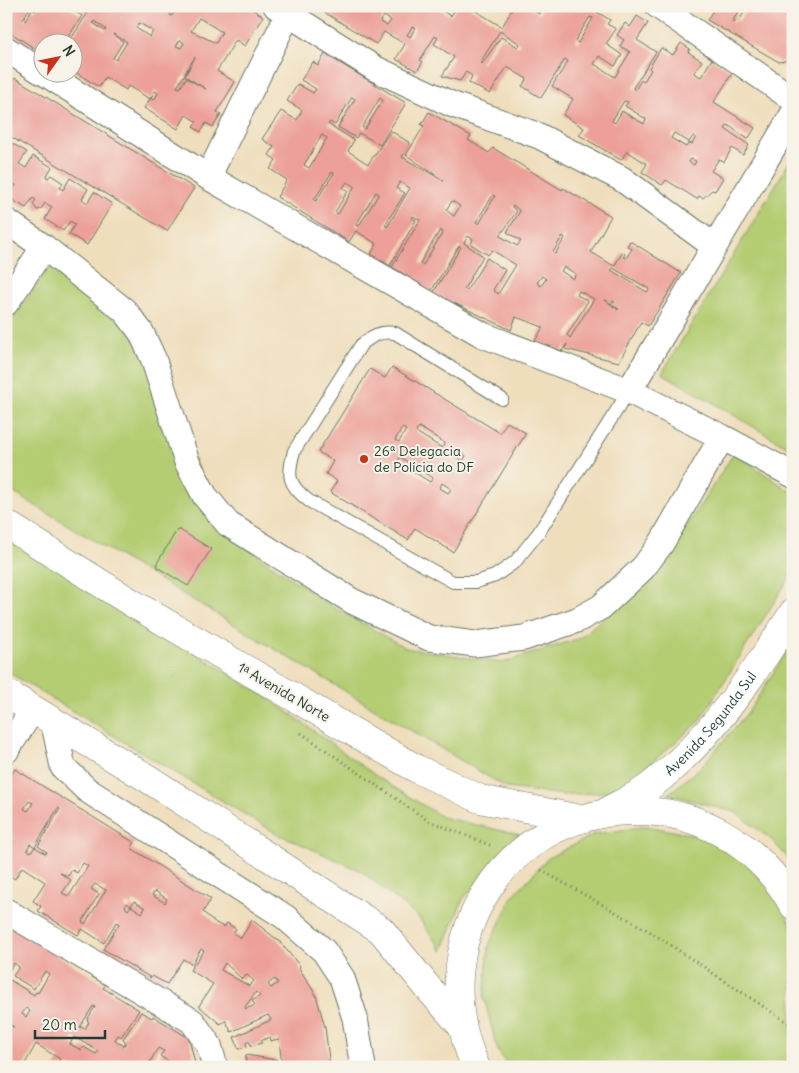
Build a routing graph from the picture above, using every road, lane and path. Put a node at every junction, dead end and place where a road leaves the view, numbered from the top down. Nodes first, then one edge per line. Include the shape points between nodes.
1 (658, 6) edge
2 (285, 9) edge
3 (6, 49) edge
4 (32, 65) edge
5 (59, 82) edge
6 (793, 99) edge
7 (793, 114) edge
8 (208, 177) junction
9 (6, 222) edge
10 (714, 246) junction
11 (44, 247) junction
12 (6, 303) edge
13 (629, 391) junction
14 (502, 399) dead end
15 (722, 437) junction
16 (793, 475) edge
17 (6, 524) edge
18 (793, 613) edge
19 (6, 693) edge
20 (43, 715) junction
21 (6, 750) edge
22 (607, 812) junction
23 (580, 818) junction
24 (793, 905) edge
25 (6, 911) edge
26 (466, 1051) edge
27 (215, 1067) edge
28 (363, 1067) edge

1 - 6 street
2 - 8 street
2 - 10 street via 374,68 451,104 539,136 622,179
3 - 4 street
5 - 8 street
7 - 10 street
8 - 13 street via 483,334
9 - 11 street
10 - 13 street
11 - 12 street
11 - 15 street via 125,311 141,332 153,358 187,462 205,496 228,524 352,601 429,638 474,644 524,638 577,620 601,607 643,568 661,544
13 - 14 lane via 539,532 515,562 495,576 476,582 453,582 310,501 296,491 290,478 294,451 361,345 372,335 395,333
13 - 15 street
15 - 16 street
17 - 23 main road, 1ᵃ Avenida Norte via 132,603 417,769 480,799
18 - 22 main road, Avenida Segunda Sul via 748,682 683,758 648,788
19 - 20 main road
20 - 21 street
20 - 26 main road via 147,778 381,930 428,989
20 - 28 street via 63,767 87,790 285,917 324,951 342,978 356,1018
22 - 23 main road
22 - 24 main road via 656,811 703,823 746,848 781,883
23 - 26 main road via 546,834 516,856 491,883 473,915 461,951 457,988
25 - 27 street via 192,1021 209,1045

